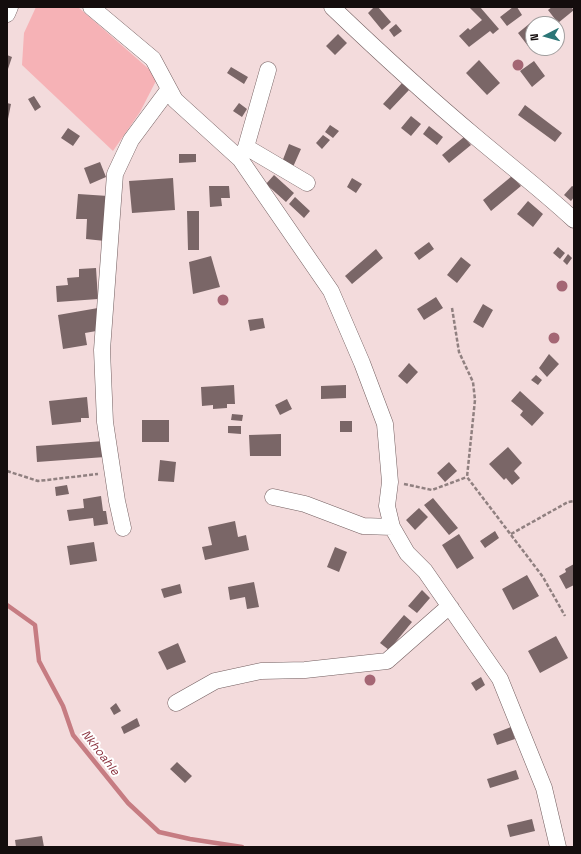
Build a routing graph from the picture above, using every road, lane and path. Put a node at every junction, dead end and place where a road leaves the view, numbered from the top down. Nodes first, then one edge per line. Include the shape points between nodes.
1 (10, 7) edge
2 (91, 7) edge
3 (332, 7) edge
4 (7, 14) edge
5 (268, 70) dead end
6 (169, 89) junction
7 (243, 153) junction
8 (307, 183) dead end
9 (574, 220) edge
10 (452, 308) dead end
11 (7, 471) edge
12 (113, 472) junction
13 (467, 477) junction
14 (390, 482) junction
15 (273, 497) dead end
16 (574, 501) edge
17 (392, 527) junction
18 (124, 528) dead end
19 (511, 534) junction
20 (451, 608) junction
21 (565, 616) dead end
22 (176, 704) dead end
23 (558, 847) edge

1 - 4 street
2 - 6 street via 153,59
3 - 9 street via 476,138
5 - 7 street
6 - 7 street via 175,100
6 - 12 street via 131,140 115,174 102,350 106,422
7 - 8 street
7 - 14 street via 331,291 385,424
10 - 13 path via 459,352 473,382 475,400
11 - 12 path via 38,481
12 - 18 street
13 - 14 path via 432,490
13 - 19 path
14 - 17 street via 387,506
15 - 17 street via 305,504 363,526
16 - 19 path
17 - 20 street via 407,553 425,571
19 - 21 path via 543,576
20 - 22 street via 445,610 387,661 305,670 261,671 215,681
20 - 23 street via 500,679 544,788

